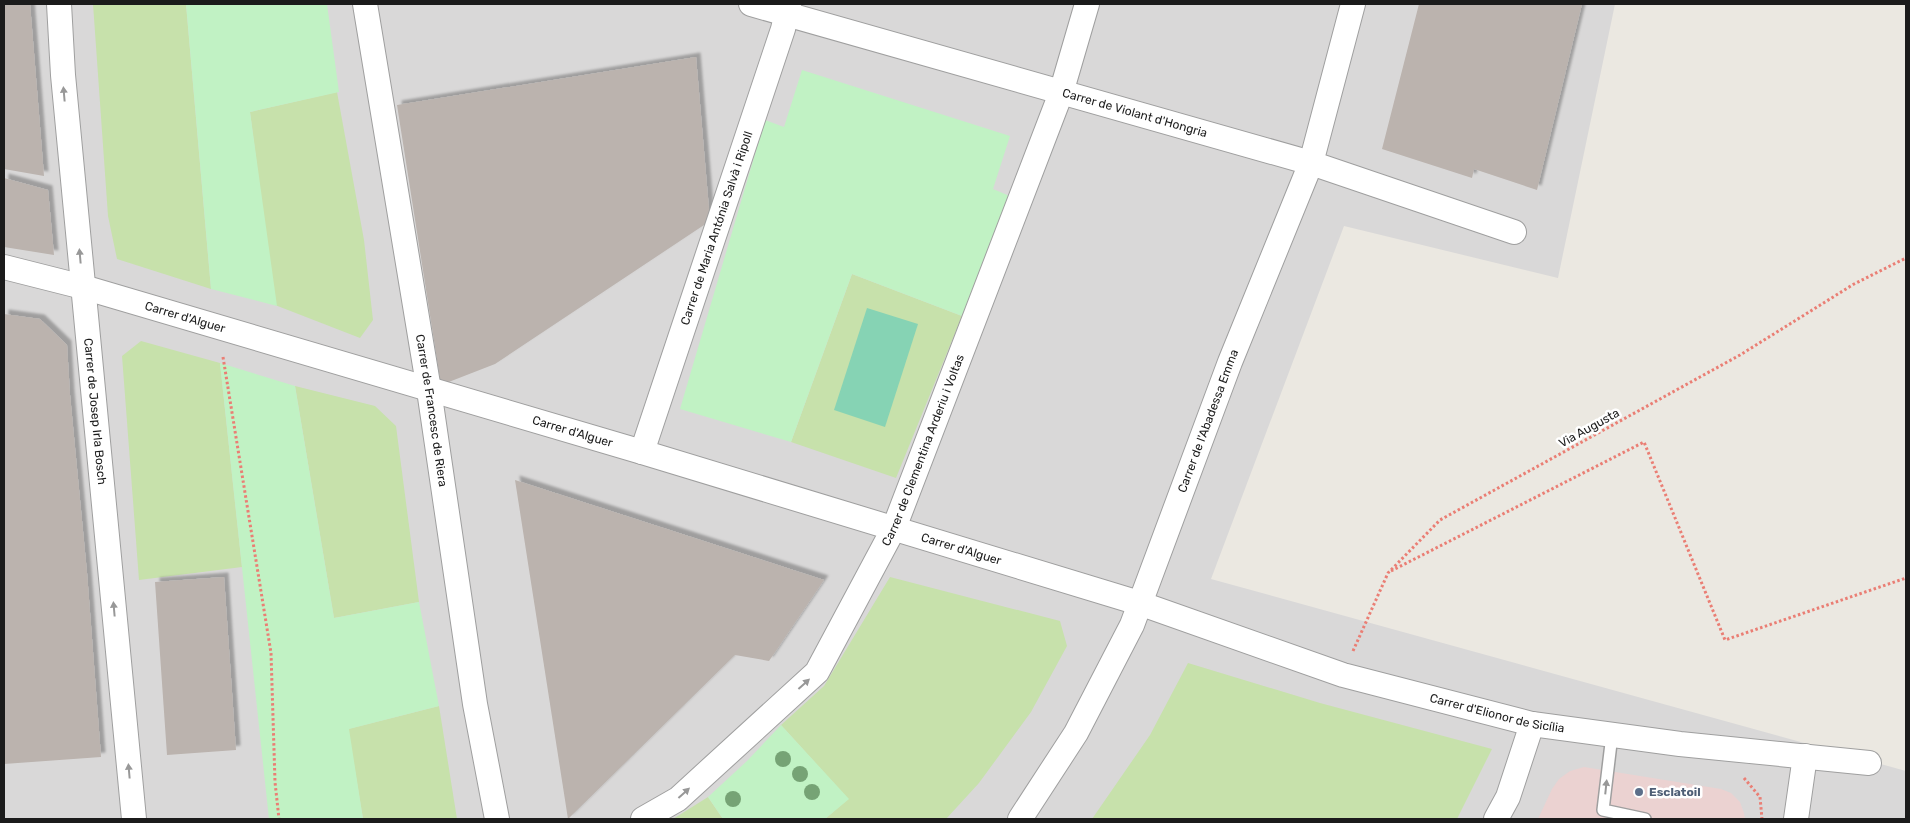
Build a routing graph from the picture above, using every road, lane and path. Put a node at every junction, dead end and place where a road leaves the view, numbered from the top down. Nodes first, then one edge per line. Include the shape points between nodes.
1 (59, 4) edge
2 (365, 4) edge
3 (752, 4) edge
4 (1086, 4) edge
5 (1353, 4) edge
6 (788, 9) edge
7 (1061, 92) junction
8 (1311, 163) junction
9 (1514, 232) dead end
10 (1906, 258) edge
11 (4, 267) edge
12 (83, 287) junction
13 (218, 328) junction
14 (429, 390) junction
15 (642, 452) junction
16 (894, 528) junction
17 (1388, 572) junction
18 (1906, 578) edge
19 (1139, 603) junction
20 (1343, 675) junction
21 (1532, 724) junction
22 (1612, 735) junction
23 (1805, 756) junction
24 (1869, 762) dead end
25 (134, 819) edge
26 (279, 819) edge
27 (497, 819) edge
28 (643, 819) edge
29 (1020, 819) edge
30 (1496, 819) edge
31 (1645, 819) edge
32 (1796, 819) edge

12 -> 1 street, Carrer de Josep Irla Bosch
2 - 14 street, Carrer de Francesc de Riera
3 - 6 street, Carrer de Violant d'Hongria
4 - 7 street, Carrer de Clementina Arderiu i Voltas
5 - 8 street, Carrer de l'Abadessa Emma
6 - 7 street, Carrer de Violant d'Hongria
6 - 15 street, Carrer de Maria Antónia Salvà i Ripoll
7 - 8 street, Carrer de Violant d'Hongria
7 - 16 street, Carrer de Clementina Arderiu i Voltas
8 - 9 street, Carrer de Violant d'Hongria
8 - 19 street, Carrer de l'Abadessa Emma via 1230,362
10 - 17 path, Via Augusta via 1854,284 1740,355 1440,520
11 - 12 street, Carrer d'Alguer
12 - 13 street, Carrer d'Alguer
25 -> 12 street, Carrer de Josep Irla Bosch
13 - 14 street, Carrer d'Alguer
13 - 26 path via 271,653
14 - 15 street, Carrer d'Alguer
14 - 27 street, Carrer de Francesc de Riera via 475,704
15 - 16 street, Carrer d'Alguer
16 - 19 street, Carrer d'Alguer
28 -> 16 street, Carrer de Clementina Arderiu i Voltas via 678,799 816,672
17 - 18 path via 1644,442 1725,640
17 - 20 path, Via Augusta
19 - 20 street, Carrer d'Elionor de Sicília
19 - 29 street, Carrer de l'Abadessa Emma via 1132,625 1076,733
20 - 21 street, Carrer d'Elionor de Sicília
21 - 22 street, Carrer d'Elionor de Sicília
21 - 30 street via 1508,797
22 - 23 street, Carrer d'Elionor de Sicília
31 -> 22 lane via 1603,810
23 - 24 street, Carrer d'Elionor de Sicília
23 - 32 street

